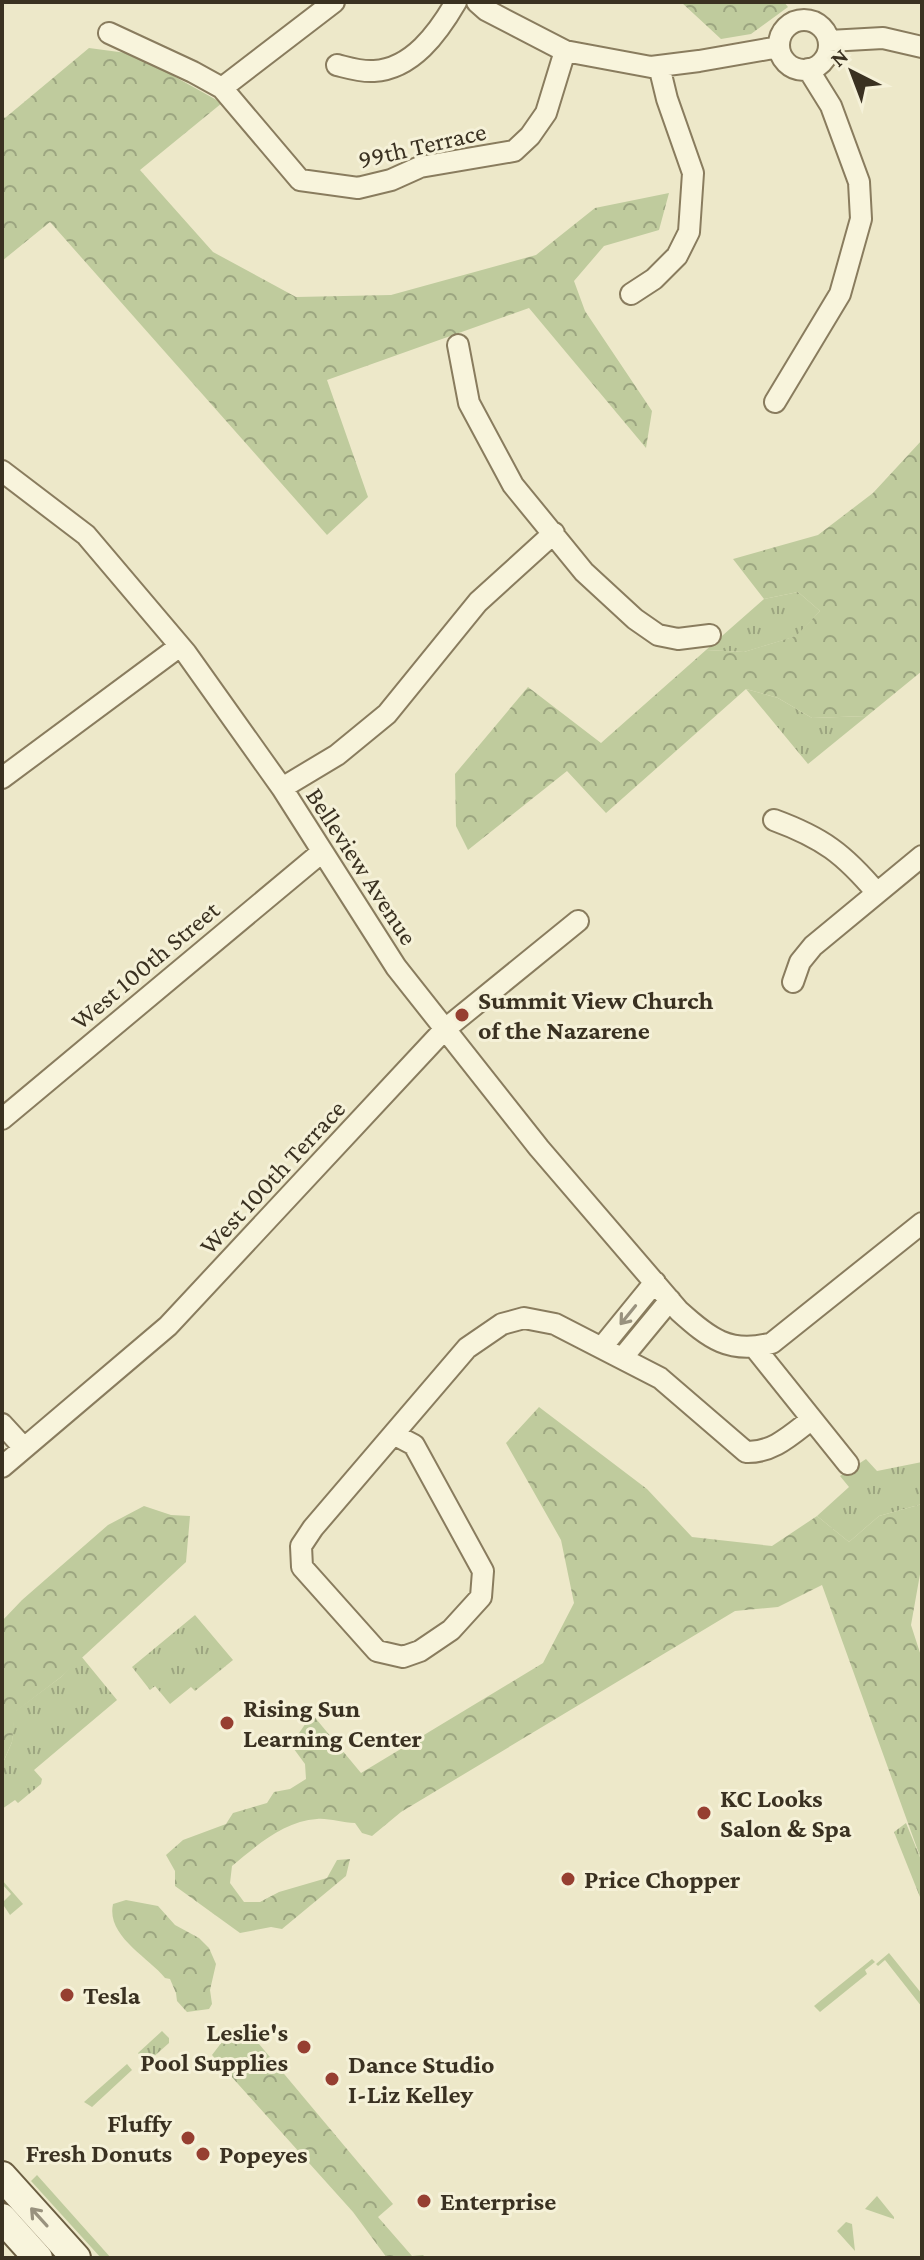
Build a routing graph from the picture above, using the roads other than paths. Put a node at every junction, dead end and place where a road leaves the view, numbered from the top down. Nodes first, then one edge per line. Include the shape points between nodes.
1 (334, 2) edge
2 (456, 2) edge
3 (477, 2) edge
4 (109, 33) dead end
5 (829, 41) junction
6 (779, 47) junction
7 (922, 47) edge
8 (565, 51) junction
9 (337, 65) dead end
10 (659, 66) junction
11 (808, 69) junction
12 (222, 88) junction
13 (631, 294) dead end
14 (458, 345) dead end
15 (775, 402) dead end
16 (2, 471) edge
17 (554, 533) junction
18 (710, 635) dead end
19 (180, 646) junction
20 (3, 775) edge
21 (282, 788) junction
22 (774, 820) dead end
23 (322, 852) junction
24 (922, 856) edge
25 (877, 893) junction
26 (578, 921) dead end
27 (793, 982) dead end
28 (444, 1030) junction
29 (2, 1119) edge
30 (922, 1223) edge
31 (655, 1282) junction
32 (670, 1300) junction
33 (602, 1347) junction
34 (755, 1348) junction
35 (623, 1357) junction
36 (812, 1419) junction
37 (2, 1424) edge
38 (395, 1435) junction
39 (24, 1448) junction
40 (848, 1464) dead end
41 (2, 1467) edge
42 (2, 2176) edge
43 (2, 2218) edge
44 (38, 2258) edge
45 (76, 2258) edge

1 - 12 street
2 - 9 street via 424,46 393,68 373,72
3 - 8 street
4 - 12 street
5 - 6 street via 821,26 803,19 785,28
5 - 7 street via 883,38
5 - 11 street via 824,59
6 - 10 street
6 - 11 street via 788,64
8 - 10 street
8 - 12 street, 99th Terrace via 546,113 514,151 420,167 358,188 300,180
10 - 13 street via 693,173 689,232 677,256
11 - 15 street via 831,106 859,182 861,219 840,294
14 - 17 street via 469,403 513,485
16 - 19 street, Belleview Avenue via 86,535
17 - 18 street via 584,572 658,635
17 - 21 street via 478,602 387,714 337,755
19 - 20 street
19 - 21 street, Belleview Avenue
21 - 23 street, Belleview Avenue
22 - 25 street via 830,846
23 - 28 street, Belleview Avenue
23 - 29 street, West 100th Street
24 - 25 street
25 - 27 street via 813,946
26 - 28 street, West 100th Terrace
28 - 31 street, Belleview Avenue
28 - 39 street, West 100th Terrace via 168,1326
30 - 34 street via 786,1334
31 - 32 street, Belleview Avenue
31 -> 33 street
32 - 34 street, Belleview Avenue via 704,1334 732,1346
32 - 35 street
33 - 35 street
33 - 38 street via 555,1324 524,1318 502,1324 467,1348
34 - 36 street
35 - 36 street via 660,1378 746,1452 782,1443
36 - 40 street
37 - 39 street
38 - 38 street via 301,1546 302,1567 377,1651 403,1657 451,1630 481,1597 483,1571 414,1445
39 - 41 street, West 100th Terrace
45 -> 42 main road
43 - 44 main road

